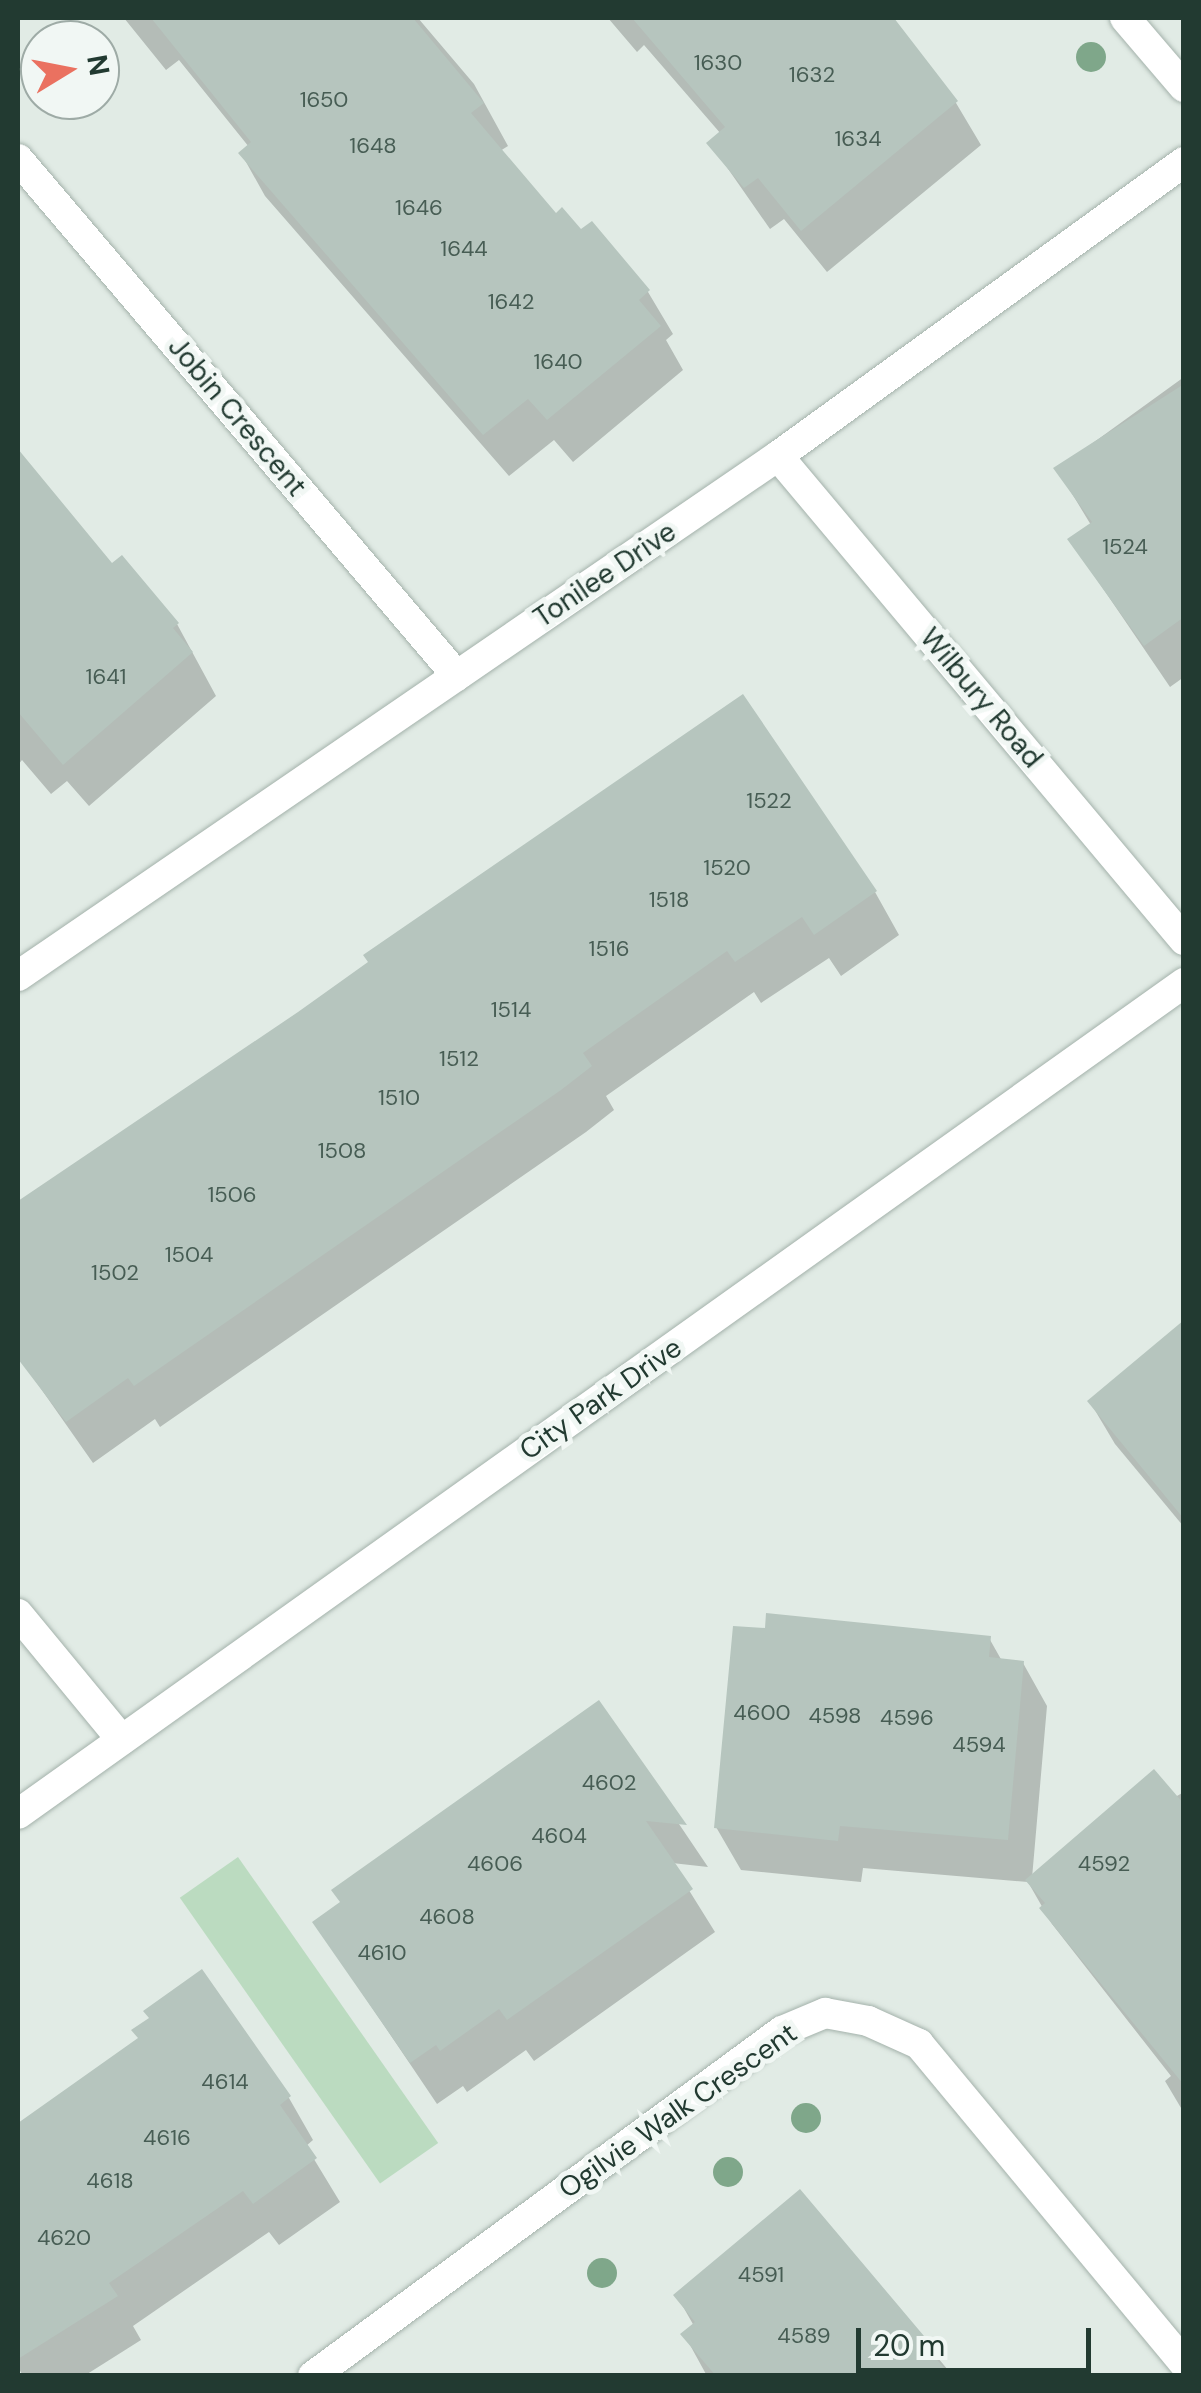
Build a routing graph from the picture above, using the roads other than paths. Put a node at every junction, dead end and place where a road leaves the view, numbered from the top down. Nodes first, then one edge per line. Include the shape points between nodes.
1 (1125, 18) edge
2 (1184, 87) edge
3 (18, 160) edge
4 (1184, 162) edge
5 (778, 456) junction
6 (457, 676) junction
7 (1184, 940) edge
8 (18, 976) edge
9 (1184, 983) edge
10 (18, 1614) edge
11 (122, 1740) junction
12 (18, 1814) edge
13 (1184, 2363) edge
14 (313, 2376) edge

1 - 2 street
3 - 6 street, Jobin Crescent
4 - 5 street, Tonilee Drive
5 - 6 street, Tonilee Drive
5 - 7 street, Wilbury Road
6 - 8 street, Tonilee Drive
9 - 11 street, City Park Drive
10 - 11 street
11 - 12 street, City Park Drive
13 - 14 street, Ogilvie Walk Crescent via 919,2044 868,2020 825,2013 782,2031

